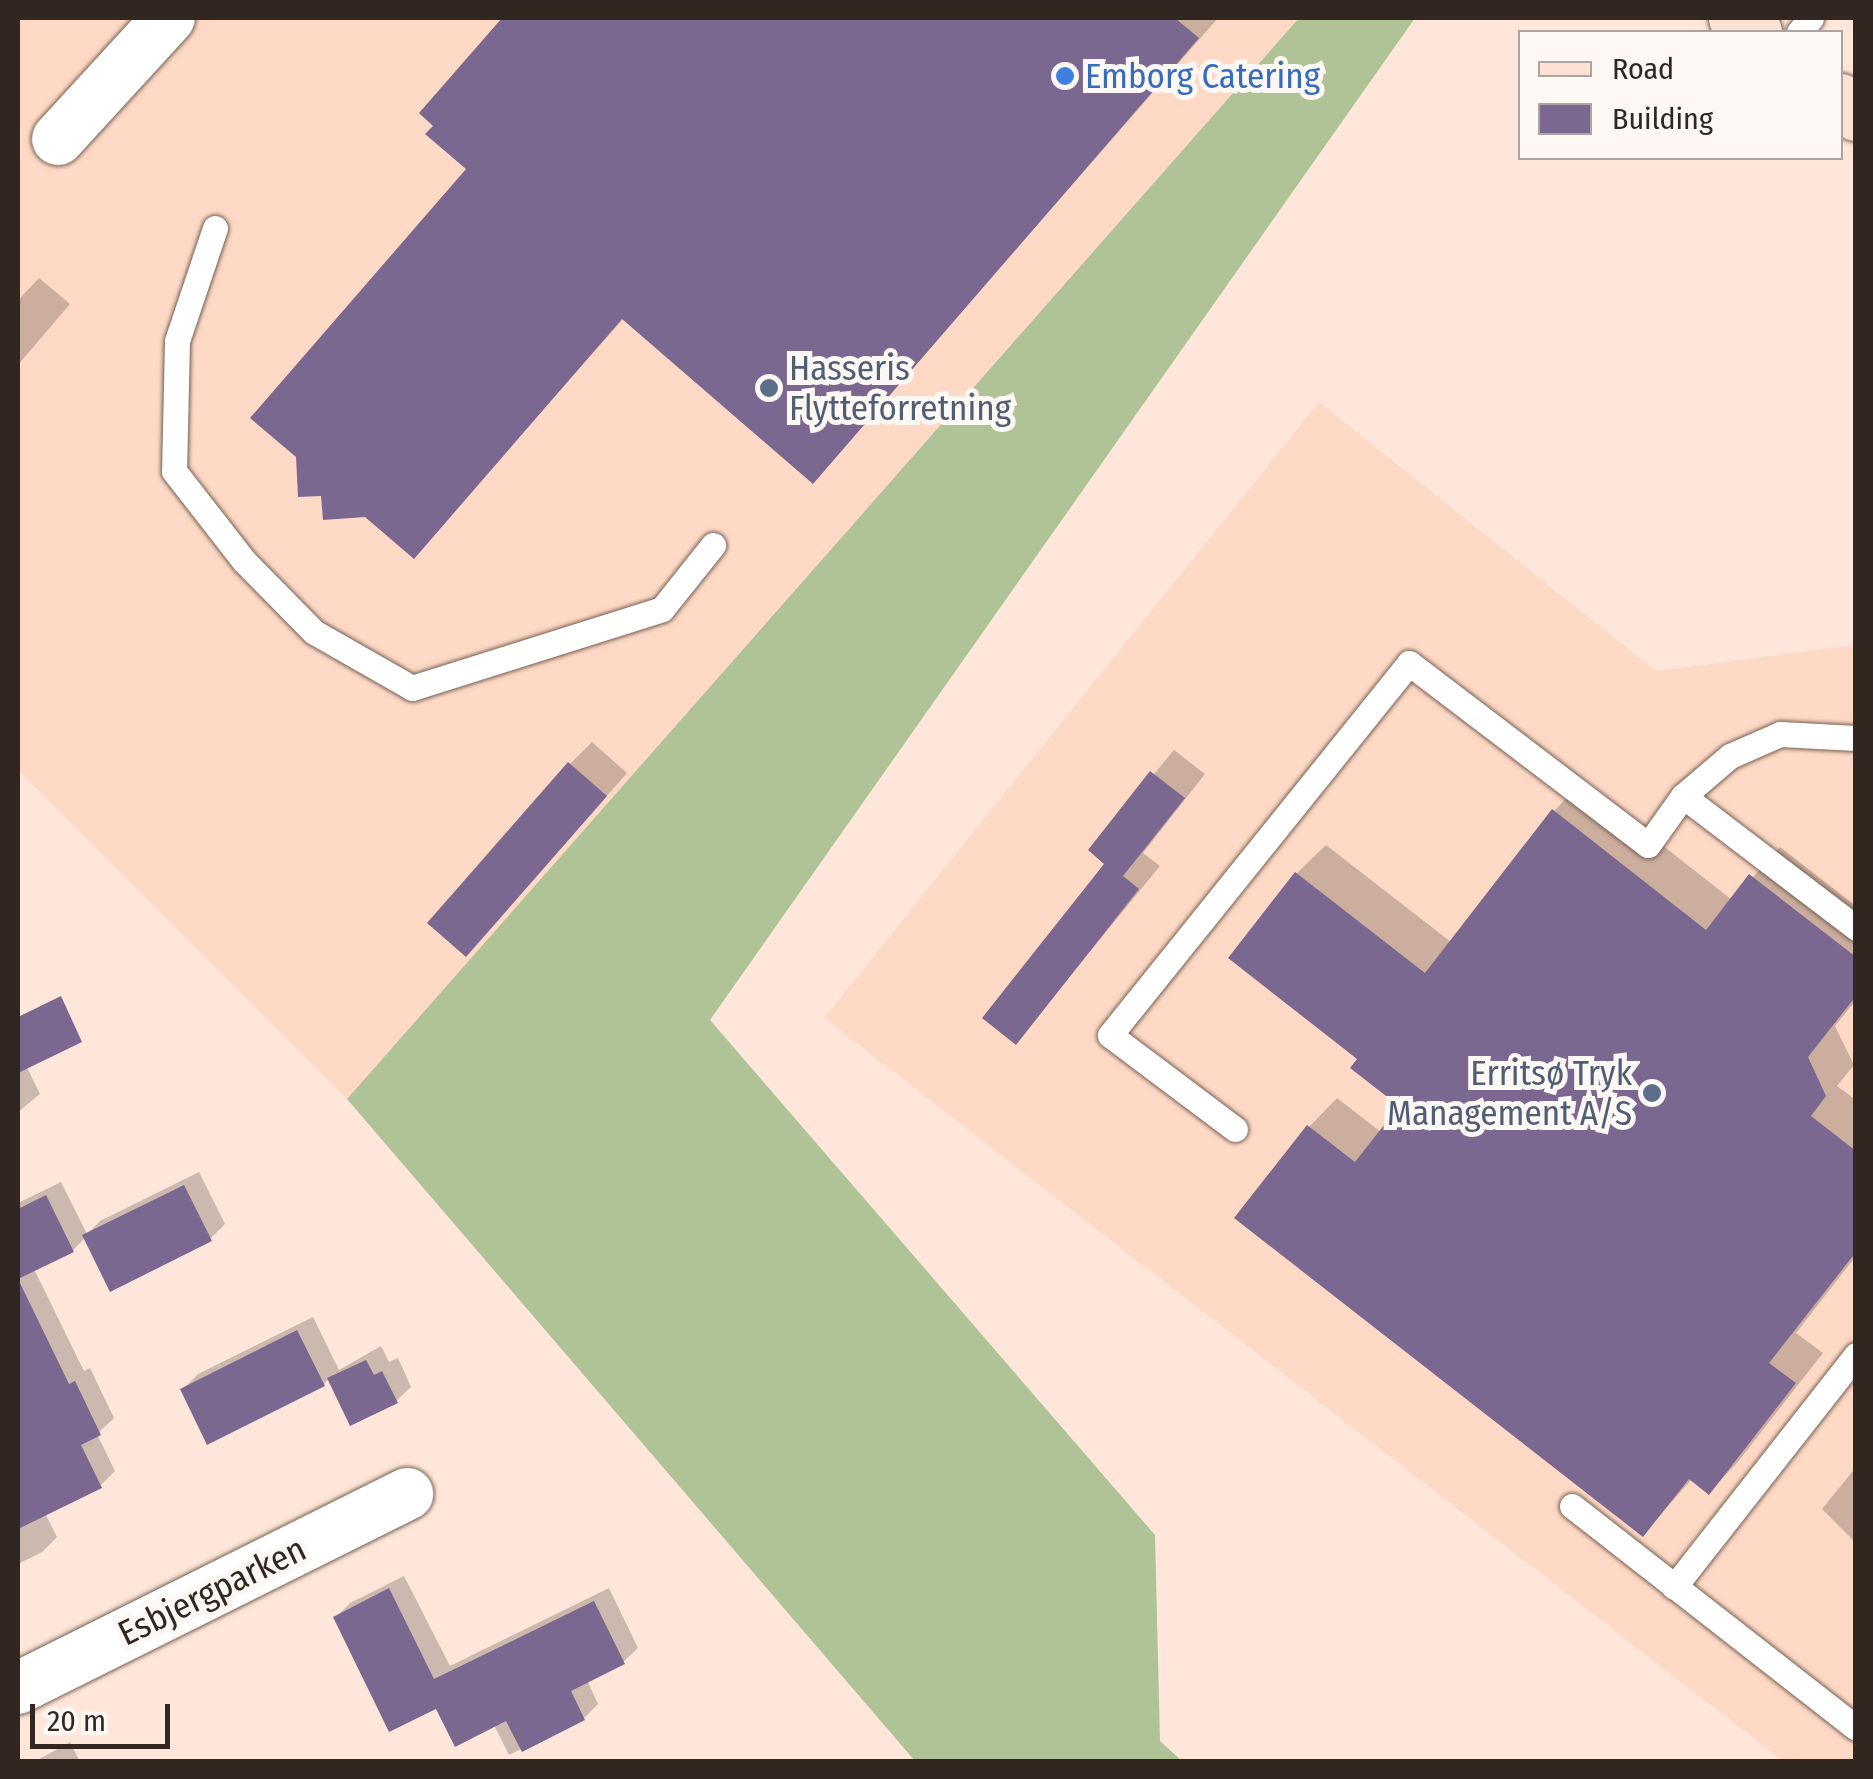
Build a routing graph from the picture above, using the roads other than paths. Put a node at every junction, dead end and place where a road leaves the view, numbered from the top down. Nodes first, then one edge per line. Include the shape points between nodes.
1 (169, 18) edge
2 (58, 139) dead end
3 (216, 228) dead end
4 (713, 546) dead end
5 (1856, 738) edge
6 (1683, 796) junction
7 (1856, 928) edge
8 (1235, 1130) dead end
9 (1856, 1354) edge
10 (407, 1494) dead end
11 (1572, 1506) dead end
12 (1674, 1587) junction
13 (18, 1688) edge
14 (1856, 1728) edge

1 - 2 street
3 - 4 lane via 177,342 174,471 244,561 314,632 412,688 662,609
5 - 6 lane via 1780,734 1730,756
6 - 7 lane
6 - 8 lane via 1648,845 1410,664 1110,1035
9 - 12 lane
10 - 13 street, Esbjergparken
11 - 12 lane
12 - 14 lane

